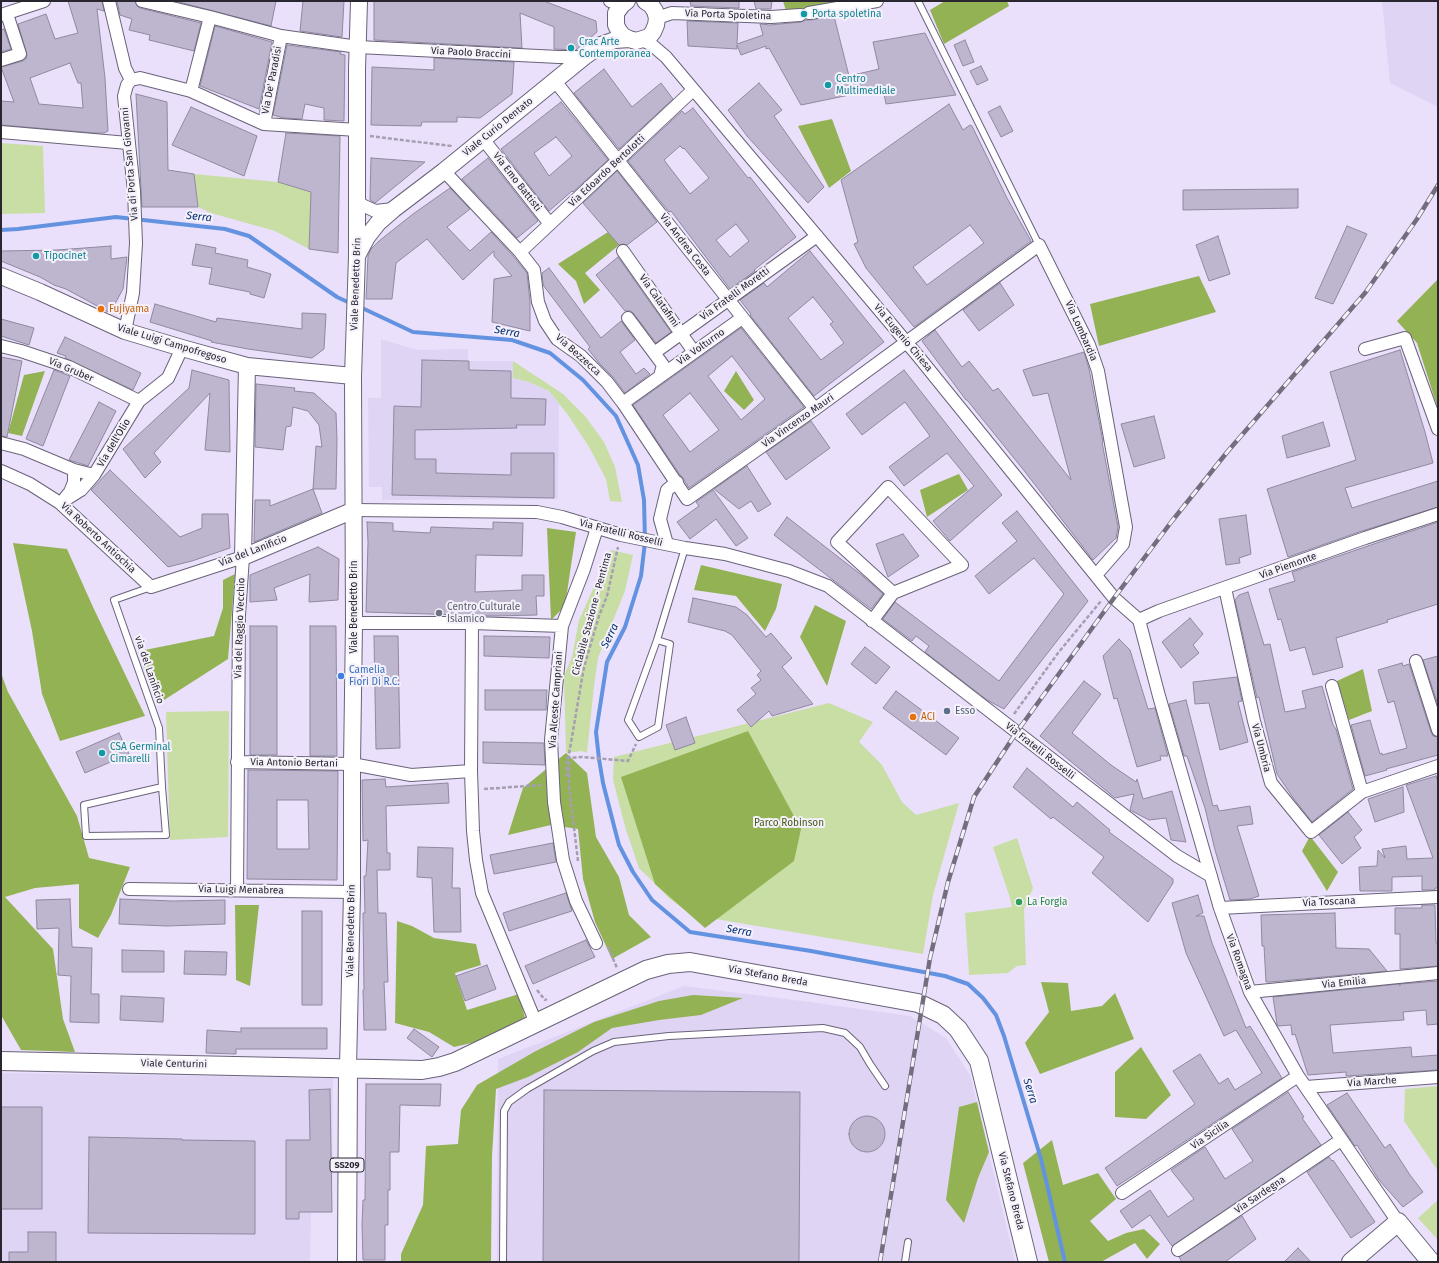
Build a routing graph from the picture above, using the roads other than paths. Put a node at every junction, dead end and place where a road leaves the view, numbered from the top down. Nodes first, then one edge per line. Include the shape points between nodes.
1 (44, 1) edge
2 (109, 1) edge
3 (142, 1) edge
4 (359, 1) edge
5 (877, 1) edge
6 (918, 1) edge
7 (619, 6) edge
8 (652, 8) edge
9 (4, 14) edge
10 (210, 17) junction
11 (281, 36) junction
12 (636, 40) junction
13 (601, 45) junction
14 (358, 47) junction
15 (584, 57) junction
16 (666, 57) junction
17 (1, 60) edge
18 (131, 80) junction
19 (555, 81) junction
20 (694, 90) junction
21 (191, 91) junction
22 (264, 124) junction
23 (1, 132) edge
24 (362, 133) junction
25 (483, 139) junction
26 (128, 143) junction
27 (618, 160) junction
28 (444, 171) junction
29 (357, 189) junction
30 (394, 209) junction
31 (550, 224) junction
32 (817, 236) junction
33 (1039, 245) junction
34 (623, 251) dead end
35 (520, 252) junction
36 (357, 256) junction
37 (1, 276) edge
38 (728, 300) junction
39 (628, 318) dead end
40 (742, 318) junction
41 (125, 331) junction
42 (681, 333) junction
43 (907, 342) junction
44 (1, 346) edge
45 (182, 348) junction
46 (1365, 349) dead end
47 (694, 352) junction
48 (654, 353) junction
49 (247, 366) junction
50 (353, 376) junction
51 (660, 376) junction
52 (139, 401) junction
53 (624, 403) junction
54 (815, 409) junction
55 (1438, 429) edge
56 (1, 443) edge
57 (74, 470) junction
58 (1, 471) edge
59 (94, 475) junction
60 (677, 482) junction
61 (687, 499) joint
62 (60, 503) junction
63 (354, 510) junction
64 (1438, 514) edge
65 (597, 528) junction
66 (661, 544) junction
67 (685, 548) junction
68 (243, 556) junction
69 (1096, 575) junction
70 (151, 587) junction
71 (1224, 588) junction
72 (892, 593) junction
73 (872, 620) junction
74 (1139, 620) junction
75 (354, 623) junction
76 (472, 623) junction
77 (562, 626) junction
78 (657, 640) junction
79 (1416, 661) dead end
80 (1332, 686) dead end
81 (1438, 730) edge
82 (237, 762) junction
83 (352, 764) junction
84 (1438, 766) edge
85 (471, 771) junction
86 (162, 787) junction
87 (1362, 792) junction
88 (1211, 876) junction
89 (129, 889) dead end
90 (237, 890) junction
91 (352, 892) junction
92 (1438, 897) edge
93 (1220, 908) junction
94 (601, 944) road end
95 (1438, 973) edge
96 (1250, 992) junction
97 (536, 1023) junction
98 (1, 1061) edge
99 (348, 1067) junction
100 (1298, 1076) junction
101 (1438, 1078) edge
102 (885, 1086) dead end
103 (1306, 1087) junction
104 (1341, 1140) junction
105 (1122, 1193) dead end
106 (1398, 1222) junction
107 (908, 1242) dead end
108 (1178, 1250) dead end
109 (347, 1262) edge
110 (503, 1262) edge
111 (905, 1262) edge
112 (1028, 1262) edge
113 (1351, 1262) edge
114 (1431, 1262) edge

1 - 9 street
2 - 18 street via 125,68
3 - 10 street, Via Paolo Braccini
4 - 14 street, Viale Benedetto Brin
5 - 8 street, Via Porta Spoletina via 771,17 672,13
6 - 33 lane
7 - 12 street via 616,25 619,31
7 - 13 street, Viale Curio Dentato via 610,31
8 - 12 street via 653,32 649,37
8 - 16 street, Via Eugenio Chiesa via 658,38
9 - 17 street via 20,54
10 - 11 street, Via Paolo Braccini
10 - 21 street
11 - 14 street, Via Paolo Braccini
11 - 22 street, Via De' Paradisi
12 - 13 street, Viale Curio Dentato via 615,40
12 - 16 street, Via Eugenio Chiesa via 652,45
13 - 15 street, Viale Curio Dentato
14 - 15 street, Via Paolo Braccini
14 - 24 street, Viale Benedetto Brin
15 - 19 street, Viale Curio Dentato
16 - 20 street, Via Eugenio Chiesa
18 - 21 street via 140,78
18 - 26 street, Via di Porta San Giovanni via 126,85 124,96
19 - 25 street, Viale Curio Dentato
19 - 27 street, Via Andrea Costa
20 - 27 street, Via Edoardo Bertolotti
20 - 32 street, Via Eugenio Chiesa
21 - 22 street
22 - 24 street
23 - 26 street
24 - 29 street, Viale Benedetto Brin
25 - 28 street, Viale Curio Dentato
25 - 31 street, Via Emo Battisti
26 - 41 street, Via di Porta San Giovanni via 134,191 136,244 133,293
27 - 31 street, Via Edoardo Bertolotti
27 - 38 street, Via Andrea Costa
28 - 30 street, Viale Curio Dentato
28 - 35 street, Via Bezzecca
29 - 30 street, Viale Curio Dentato via 360,204 375,212
29 - 36 street, Viale Benedetto Brin
30 - 36 street, Viale Curio Dentato via 378,223
31 - 35 street, Via Edoardo Bertolotti
32 - 38 street, Via Fratelli Moretti
32 - 43 street, Via Eugenio Chiesa
33 - 43 street
33 - 69 street, Via Lombardia via 1089,345 1098,371 1126,527 1123,544
34 - 42 street, Via Calatafimi
35 - 53 street, Via Bezzecca via 534,270 538,302 545,321 557,339 581,356
36 - 50 street, Viale Benedetto Brin
37 - 41 street, Viale Luigi Campofregoso
38 - 40 street, Via Andrea Costa
38 - 42 street, Via Fratelli Moretti
39 - 48 street, Via Volturno
40 - 47 street, Via Volturno
40 - 54 street, Via Andrea Costa
41 - 45 street, Viale Luigi Campofregoso
42 - 47 street, Via Calatafimi
42 - 48 street, Via Fratelli Moretti
43 - 54 street, Via Vincenzo Mauri
43 - 69 street, Via Eugenio Chiesa
44 - 52 street, Via Gruber via 21,350 69,367
45 - 49 street, Viale Luigi Campofregoso
45 - 52 street, Via dell'Olio via 168,378
46 - 55 street via 1405,338
47 - 51 street, Via Volturno
48 - 51 street, Via Volturno via 663,365
49 - 50 street, Viale Luigi Campofregoso
49 - 68 street, Via del Raggio Vecchio
50 - 63 street, Viale Benedetto Brin
51 - 53 street, Via Volturno
52 - 59 street, Via dell'Olio
53 - 60 street, Via Bezzecca
54 - 61 street, Via Vincenzo Mauri
56 - 57 street via 24,449
57 - 59 street
57 - 62 street via 74,482 70,492
58 - 62 street, Via Roberto Antiochia via 30,484
59 - 62 street, Via dell'Olio via 81,490
60 - 61 street, Via Bezzecca
60 - 66 street via 667,490 660,519
62 - 70 street, Via Roberto Antiochia
63 - 65 street, Via Fratelli Rosselli via 537,512
63 - 68 street, Via del Lanificio
63 - 75 street, Viale Benedetto Brin
64 - 71 street, Via Piemonte
65 - 66 street, Via Fratelli Rosselli
65 - 77 street, Via Alceste Campriani
66 - 67 street, Via Fratelli Rosselli
67 - 73 street, Via Fratelli Rosselli via 725,554 828,586
67 - 78 lane
68 - 70 street, Via del Lanificio
68 - 82 street, Via del Raggio Vecchio via 239,615
69 - 74 street, Via Eugenio Chiesa via 1114,598
70 - 86 lane, via del Lanificio via 114,600 159,728
71 - 74 street, Via Piemonte
71 - 87 street, Via Umbria via 1271,783 1311,832
72 - 72 street via 962,565 888,487 837,542
72 - 73 street
73 - 88 street, Via Fratelli Rosselli via 1177,856
74 - 88 street, Via Romagna
75 - 76 street
75 - 83 street, Viale Benedetto Brin
76 - 77 street
76 - 85 street
77 - 94 street, Via Alceste Campriani via 551,740 554,802 563,860 576,901
78 - 78 lane via 628,720 639,737 658,727 670,644
79 - 81 street
80 - 87 street
82 - 83 street, Via Antonio Bertani
82 - 90 street, Via del Raggio Vecchio
83 - 85 street, Via Antonio Bertani via 411,775
83 - 91 street, Viale Benedetto Brin
84 - 87 street, Via Umbria
85 - 97 street via 473,831 482,893
86 - 86 lane, via del Lanificio via 84,805 86,836 166,835
88 - 93 street, Via Romagna
89 - 90 street, Via Luigi Menabrea
90 - 91 street, Via Luigi Menabrea
91 - 99 street, Viale Benedetto Brin
92 - 93 street, Via Toscana
93 - 96 street, Via Romagna
95 - 96 street, Via Emilia
96 - 100 street, Via Romagna
97 - 99 main road, Via Stefano Breda via 455,1062 439,1067 422,1070
97 - 112 main road, Via Stefano Breda via 646,970 690,962 918,1003 943,1015 958,1029 979,1061
98 - 99 main road, Viale Centurini
99 - 109 main road, Viale Benedetto Brin / SS209
100 - 103 street, Via Romagna
100 - 105 street, Via Sicilia
101 - 103 street, Via Marche
102 - 110 lane via 860,1047 845,1033 823,1028 669,1036 614,1042 527,1089 509,1102 504,1111
103 - 104 street, Via Romagna
104 - 106 street, Via Romagna
104 - 108 street, Via Sardegna
106 - 113 main road
106 - 114 main road, Via Romagna
107 - 111 lane

